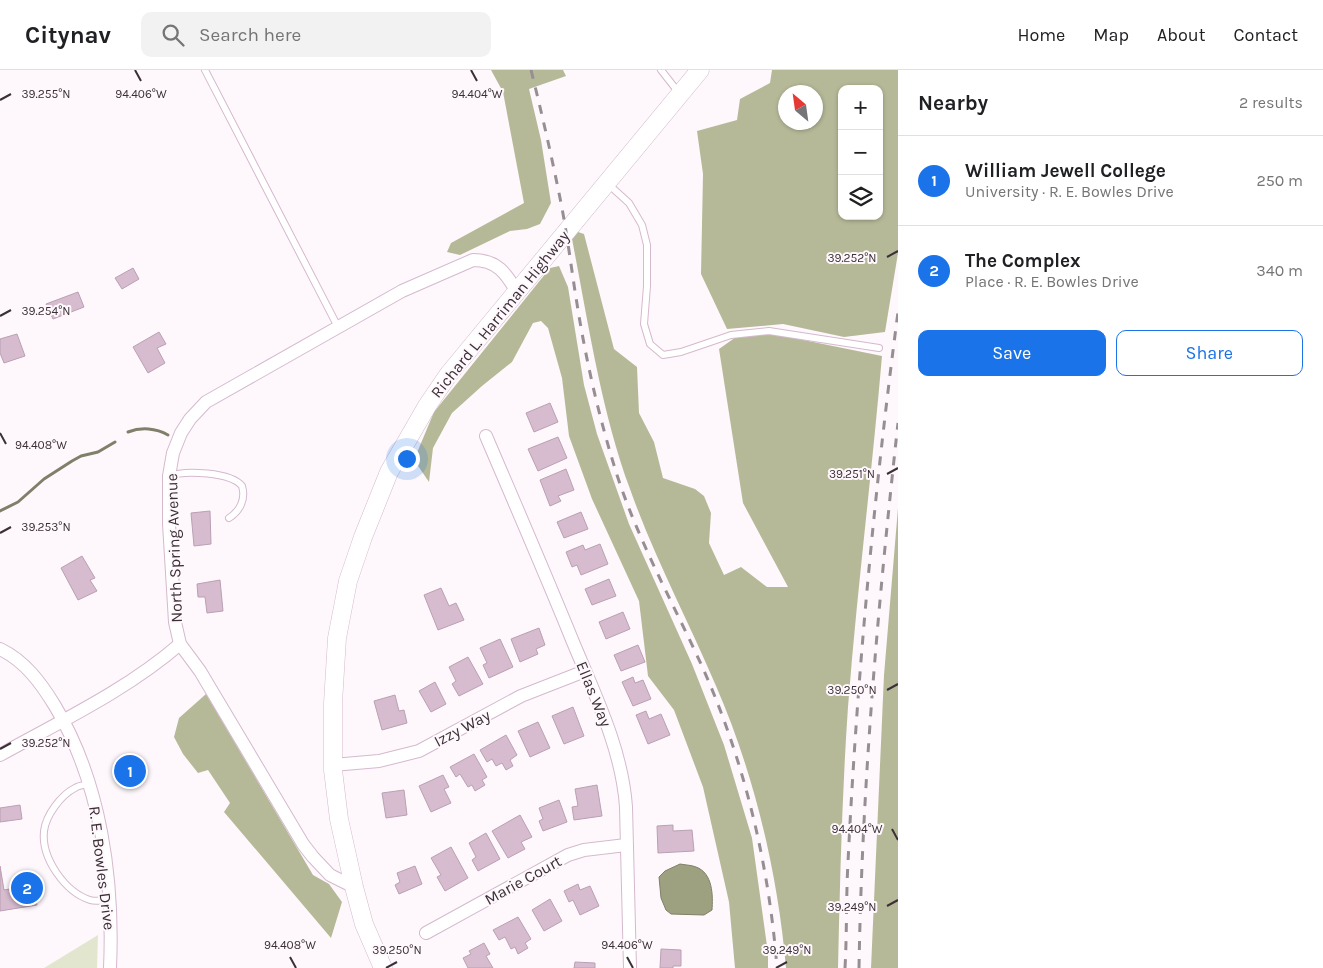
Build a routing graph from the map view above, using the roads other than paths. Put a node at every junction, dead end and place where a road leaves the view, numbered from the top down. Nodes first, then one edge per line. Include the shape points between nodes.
1 (205, 70) edge
2 (661, 70) edge
3 (700, 70) edge
4 (680, 94) junction
5 (607, 184) junction
6 (517, 292) junction
7 (338, 329) junction
8 (879, 348) dead end
9 (486, 436) dead end
10 (169, 476) junction
11 (229, 518) dead end
12 (180, 644) junction
13 (0, 649) edge
14 (585, 671) junction
15 (63, 720) junction
16 (0, 756) edge
17 (333, 764) junction
18 (90, 784) junction
19 (626, 844) junction
20 (354, 887) junction
21 (110, 900) junction
22 (426, 933) dead end
23 (110, 968) edge
24 (383, 968) edge
25 (630, 968) edge

1 - 7 lane
2 - 4 lane
3 - 4 main road, Richard L. Harriman Highway
4 - 5 main road, Richard L. Harriman Highway
5 - 6 main road, Richard L. Harriman Highway
5 - 8 lane via 629,203 642,225 647,245 644,324 650,344 663,355 731,335 769,331
6 - 7 street, North Spring Avenue via 497,266 484,260 473,260 402,292
6 - 17 main road, Richard L. Harriman Highway via 448,375 427,406 389,472 363,537 348,581 337,638
7 - 10 street, North Spring Avenue via 206,402 182,432 173,453
9 - 14 street, Ellas Way
10 - 11 lane via 184,473 235,479 242,486 242,504
10 - 12 street, North Spring Avenue via 175,622
12 - 15 street via 137,676
12 - 20 street, North Spring Avenue via 303,844 330,875
13 - 15 street, R. E. Bowles Drive via 27,668
14 - 17 street, Izzy Way via 521,696 419,751 379,761
14 - 19 street, Ellas Way via 621,770 626,800
15 - 16 street
15 - 18 street, R. E. Bowles Drive
17 - 20 main road, Richard L. Harriman Highway via 339,819
18 - 21 street, R. E. Bowles Drive
18 - 21 lane via 75,787 49,814 44,832 47,856 60,878 74,892 92,900
19 - 22 street, Marie Court via 568,855
19 - 25 street, Ellas Way
20 - 24 main road, Richard L. Harriman Highway via 364,924
21 - 23 street, R. E. Bowles Drive

